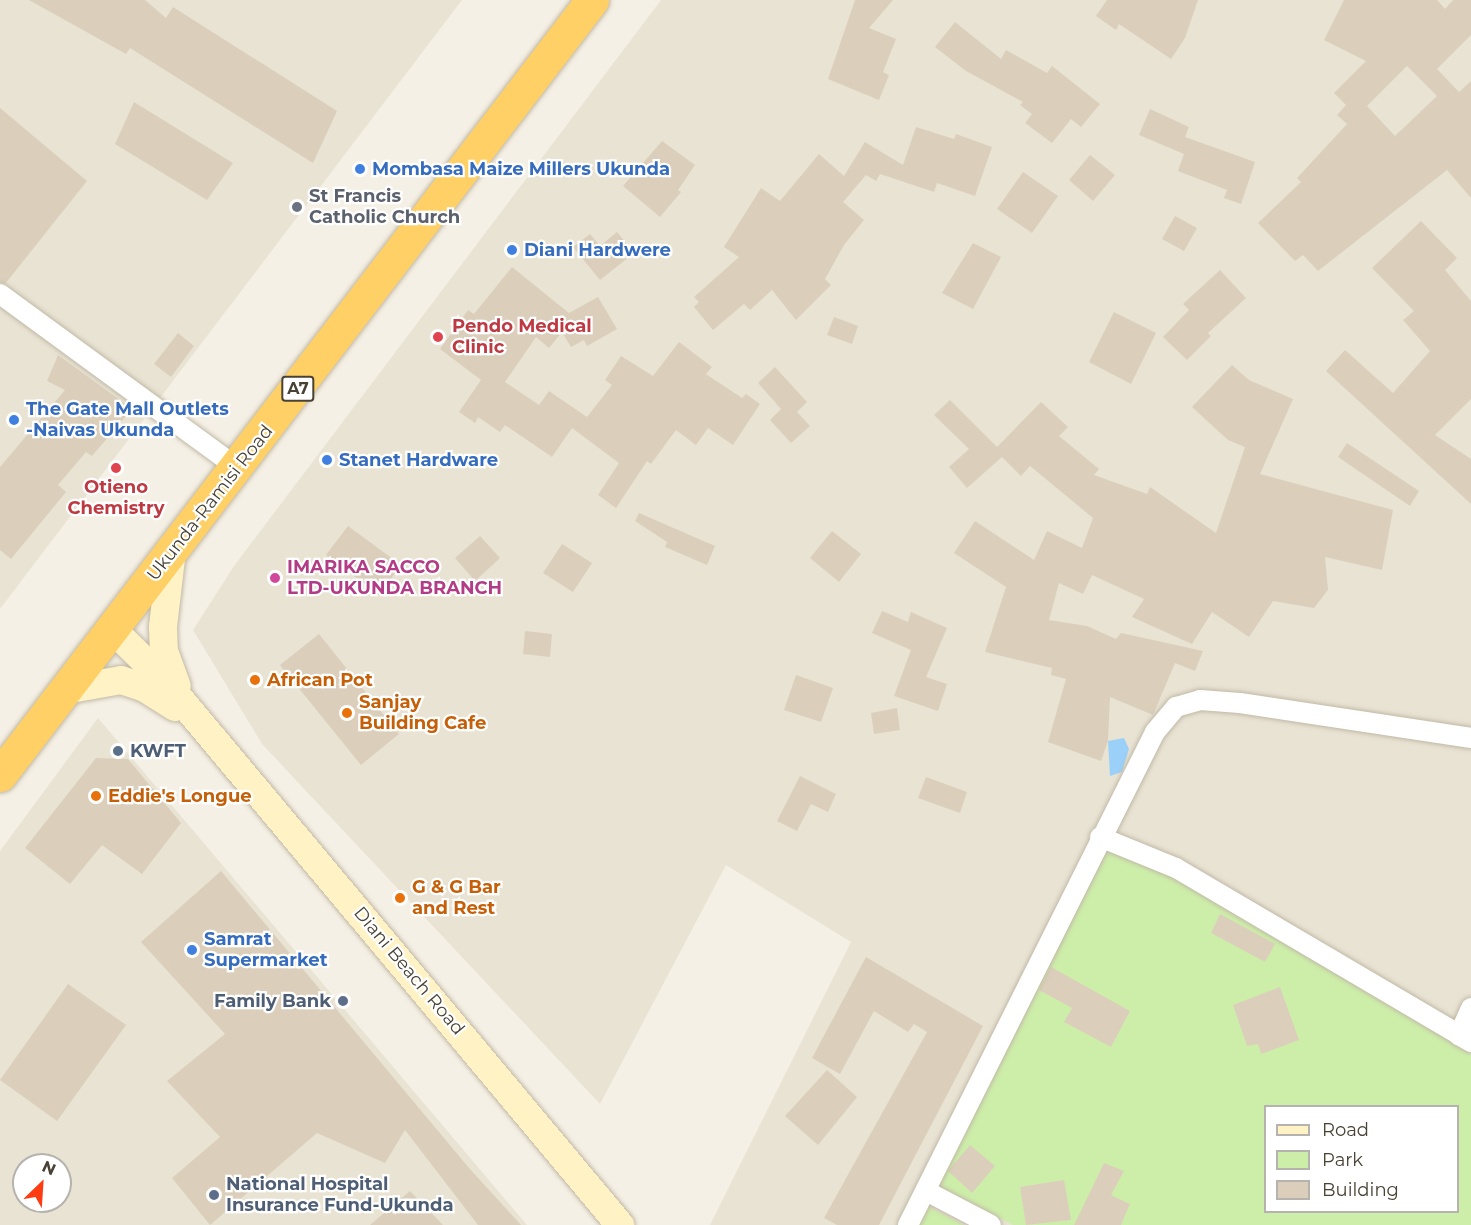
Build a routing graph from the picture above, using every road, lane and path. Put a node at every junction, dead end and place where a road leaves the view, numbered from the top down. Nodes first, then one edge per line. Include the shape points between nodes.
1 (592, 0) edge
2 (0, 294) edge
3 (238, 468) junction
4 (172, 550) junction
5 (112, 629) junction
6 (65, 690) junction
7 (194, 720) junction
8 (1471, 738) edge
9 (0, 775) edge
10 (1101, 837) junction
11 (1471, 1008) edge
12 (1465, 1038) edge
13 (926, 1191) junction
14 (620, 1225) edge
15 (908, 1225) edge
16 (991, 1225) edge

1 - 3 highway, Ukunda-Ramisi Road / A7
2 - 3 street
3 - 4 highway, Ukunda-Ramisi Road / A7
4 - 5 highway, Ukunda-Ramisi Road / A7
4 - 7 main road via 164,651
5 - 6 highway, Ukunda-Ramisi Road / A7
5 - 7 main road via 164,680
6 - 7 main road via 121,680 154,693
6 - 9 highway, Ukunda-Ramisi Road / A7
7 - 14 main road, Diani Beach Road
8 - 10 street via 1200,700 1176,707 1163,720
10 - 12 street via 1176,868
10 - 13 street
11 - 12 street
13 - 15 street
13 - 16 street

